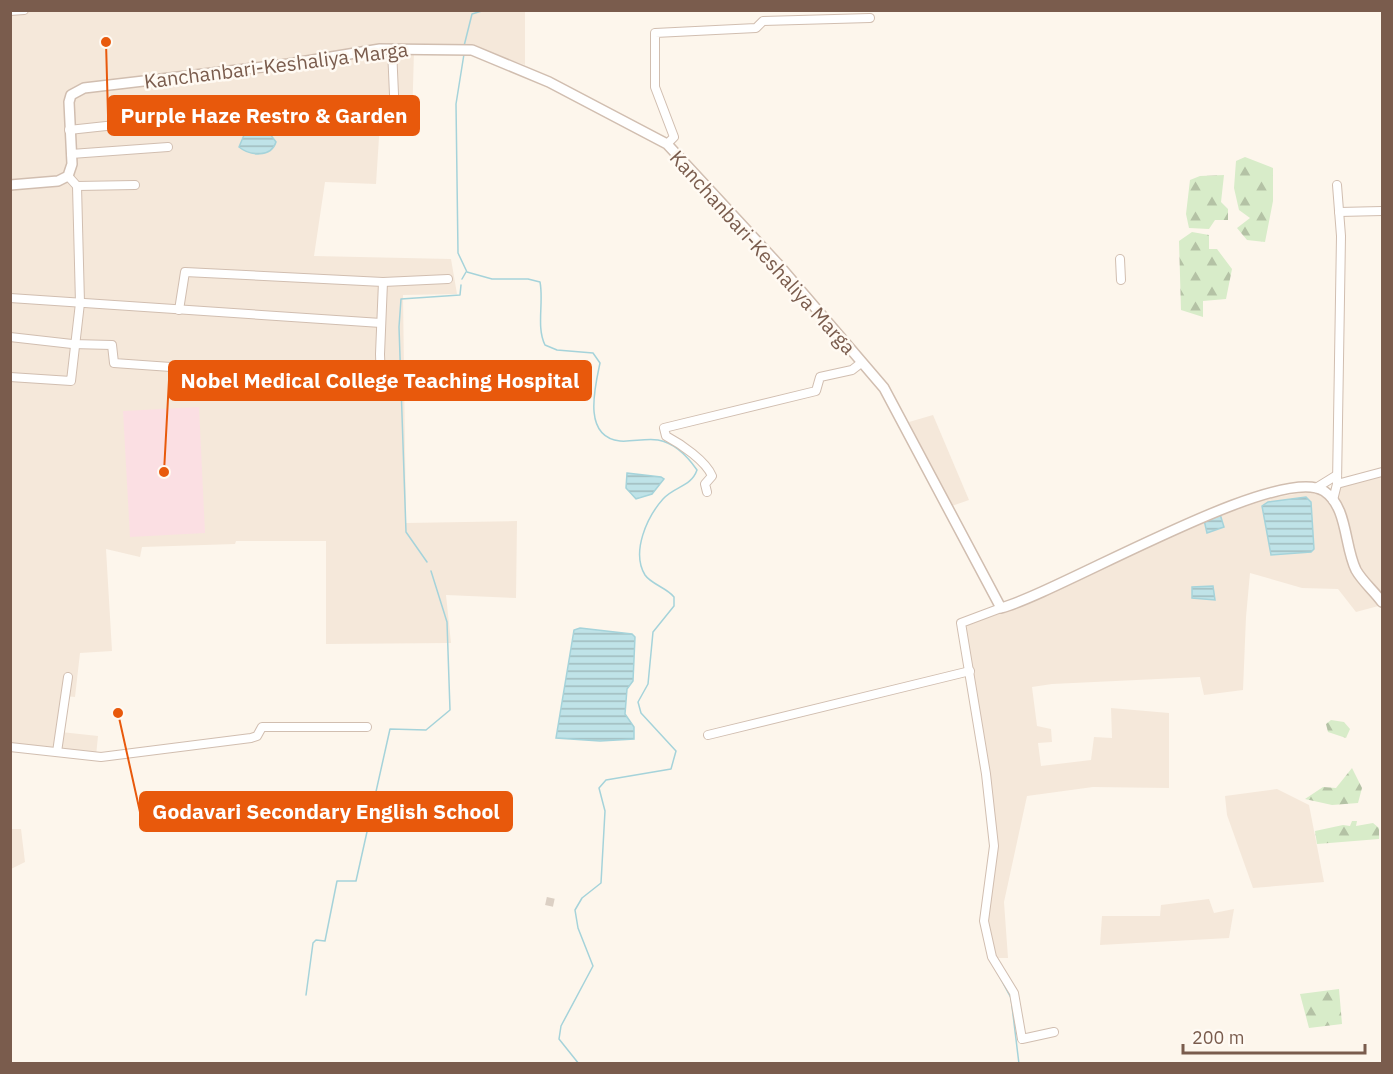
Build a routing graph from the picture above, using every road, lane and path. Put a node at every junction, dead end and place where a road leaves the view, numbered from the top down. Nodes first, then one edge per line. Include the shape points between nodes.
1 (24, 10) edge
2 (10, 11) edge
3 (870, 18) dead end
4 (392, 49) junction
5 (394, 117) dead end
6 (134, 123) dead end
7 (69, 130) junction
8 (667, 144) junction
9 (168, 147) dead end
10 (71, 154) junction
11 (68, 176) junction
12 (10, 184) edge
13 (135, 185) dead end
14 (1337, 185) dead end
15 (77, 186) junction
16 (1383, 210) edge
17 (1339, 212) junction
18 (1120, 259) dead end
19 (448, 279) dead end
20 (1121, 280) dead end
21 (383, 282) junction
22 (10, 298) edge
23 (80, 303) junction
24 (179, 310) junction
25 (381, 323) junction
26 (10, 337) edge
27 (75, 344) junction
28 (861, 363) junction
29 (10, 377) edge
30 (1383, 472) edge
31 (1337, 475) junction
32 (1337, 484) junction
33 (1316, 488) junction
34 (707, 492) dead end
35 (1333, 500) junction
36 (1383, 602) edge
37 (1001, 608) junction
38 (970, 671) junction
39 (68, 677) dead end
40 (367, 726) dead end
41 (708, 735) dead end
42 (10, 747) edge
43 (57, 752) junction
44 (1054, 1032) dead end

1 - 2 street
3 - 8 street via 763,21 756,28 655,33 655,87 674,137
4 - 5 street
4 - 7 street, Kanchanbari-Keshaliya Marga via 84,88 71,95
4 - 8 street, Kanchanbari-Keshaliya Marga via 472,50 549,82
6 - 7 street
7 - 10 street, Kanchanbari-Keshaliya Marga
8 - 28 street, Kanchanbari-Keshaliya Marga via 777,263
9 - 10 street
10 - 11 street, Kanchanbari-Keshaliya Marga
11 - 12 street via 58,181
11 - 15 street
13 - 15 street
14 - 17 street
15 - 23 street
16 - 17 street
17 - 31 street
18 - 20 street
19 - 21 street
21 - 24 street via 185,272
21 - 25 street
22 - 23 street
23 - 24 street
23 - 27 street
24 - 25 street
25 - 27 street via 381,381 114,363 112,345
26 - 27 street
27 - 29 street via 71,381
28 - 34 street via 852,370 820,377 816,390 664,428 666,436 684,445 709,469 712,476 705,484
28 - 37 street, Kanchanbari-Keshaliya Marga via 884,388
30 - 32 street
31 - 32 street
31 - 33 street
32 - 35 street
33 - 35 street
33 - 37 street via 1269,493 1212,514
35 - 36 street via 1357,573
37 - 38 street via 961,623
38 - 41 street
38 - 44 street via 994,846 984,921 992,957 1014,993 1022,1039
39 - 43 street
40 - 43 street via 262,727 251,738 101,757
42 - 43 street

